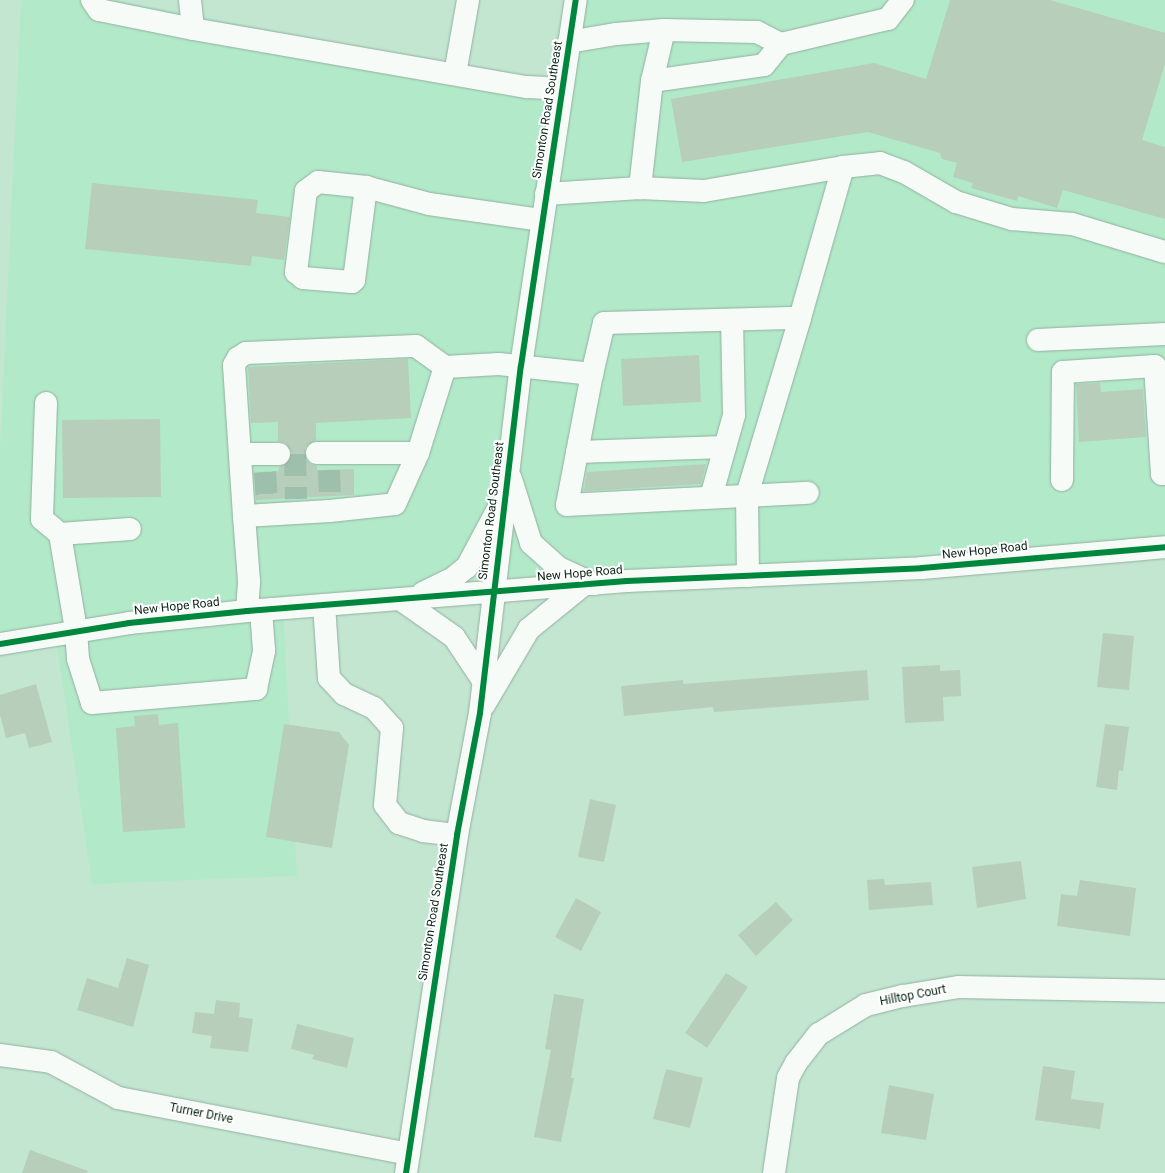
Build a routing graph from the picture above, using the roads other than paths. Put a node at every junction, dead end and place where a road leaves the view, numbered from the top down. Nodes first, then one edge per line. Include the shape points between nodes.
1 (92, 0) edge
2 (190, 0) edge
3 (468, 0) edge
4 (576, 0) edge
5 (904, 0) edge
6 (193, 29) junction
7 (664, 30) junction
8 (569, 42) junction
9 (781, 44) junction
10 (454, 74) junction
11 (652, 81) junction
12 (562, 89) junction
13 (843, 167) junction
14 (366, 187) junction
15 (640, 188) junction
16 (546, 194) junction
17 (542, 220) junction
18 (1165, 252) edge
19 (800, 318) junction
20 (732, 320) junction
21 (1165, 334) edge
22 (1134, 336) junction
23 (1038, 340) dead end
24 (520, 366) junction
25 (445, 367) junction
26 (1133, 368) junction
27 (592, 374) junction
28 (46, 403) dead end
29 (725, 447) junction
30 (577, 452) junction
31 (418, 453) junction
32 (241, 454) junction
33 (325, 459) dead end
34 (269, 460) dead end
35 (509, 472) junction
36 (1164, 474) edge
37 (1062, 480) dead end
38 (808, 493) dead end
39 (506, 495) junction
40 (747, 495) junction
41 (711, 497) junction
42 (244, 516) junction
43 (130, 529) dead end
44 (60, 534) junction
45 (1165, 547) edge
46 (748, 576) junction
47 (588, 585) junction
48 (494, 592) junction
49 (406, 599) junction
50 (324, 605) junction
51 (254, 611) junction
52 (76, 630) junction
53 (0, 644) edge
54 (484, 682) junction
55 (480, 713) junction
56 (457, 835) junction
57 (1165, 991) edge
58 (0, 1055) edge
59 (408, 1164) edge
60 (774, 1173) edge

1 - 6 street via 99,10
2 - 6 street
3 - 10 street
4 - 8 street, Simonton Road Southeast
5 - 9 street via 888,18
6 - 10 street
7 - 8 street
7 - 9 street via 756,32
7 - 11 street
8 - 12 street, Simonton Road Southeast
9 - 11 street via 764,65
10 - 12 street via 527,87
11 - 15 street
12 - 16 street, Simonton Road Southeast
13 - 15 street via 704,191
13 - 18 street via 880,163 904,172 956,202 1012,219 1072,224
13 - 19 street
14 - 14 street via 354,280 303,278 296,272 306,191 318,182
14 - 17 street via 405,200
15 - 16 street
16 - 17 street, Simonton Road Southeast
17 - 24 street, Simonton Road Southeast
19 - 20 street
19 - 40 street
20 - 27 street via 604,323
20 - 29 street via 734,415
21 - 22 street
22 - 23 street
22 - 26 street
24 - 25 street
24 - 27 street
24 - 35 street, Simonton Road Southeast
25 - 31 street
25 - 32 street via 416,346 246,353 234,365
26 - 36 street via 1155,366
26 - 37 street via 1063,372
27 - 30 street
28 - 44 street via 42,519
29 - 30 street
29 - 41 street
30 - 41 street via 567,505
31 - 33 street
31 - 42 street via 395,504 267,507
32 - 34 street
32 - 42 street
35 - 39 street, Simonton Road Southeast
35 - 47 street via 531,543 559,568
38 - 40 street
39 - 48 street, Simonton Road Southeast
39 - 49 street via 467,567 452,579
40 - 41 street
40 - 46 street
42 - 51 street
43 - 44 street
44 - 52 street
45 - 46 street, New Hope Road via 922,568
46 - 47 street, New Hope Road via 628,580
47 - 48 street, New Hope Road
47 - 55 street via 529,629
48 - 49 street, New Hope Road
48 - 54 street, Simonton Road Southeast
49 - 50 street, New Hope Road
49 - 54 street via 454,637
50 - 51 street, New Hope Road
50 - 56 street via 329,678 344,694 374,708 392,728 385,805 399,823 422,832
51 - 52 street, New Hope Road
51 - 52 street via 264,650 256,689 193,696 92,703 78,659
52 - 53 street, New Hope Road
54 - 55 street, Simonton Road Southeast
55 - 56 street, Simonton Road Southeast
56 - 59 street, Simonton Road Southeast
57 - 60 street, Hilltop Court via 959,987 866,1006 819,1034 788,1078
58 - 59 street, Turner Drive via 51,1062 118,1098

